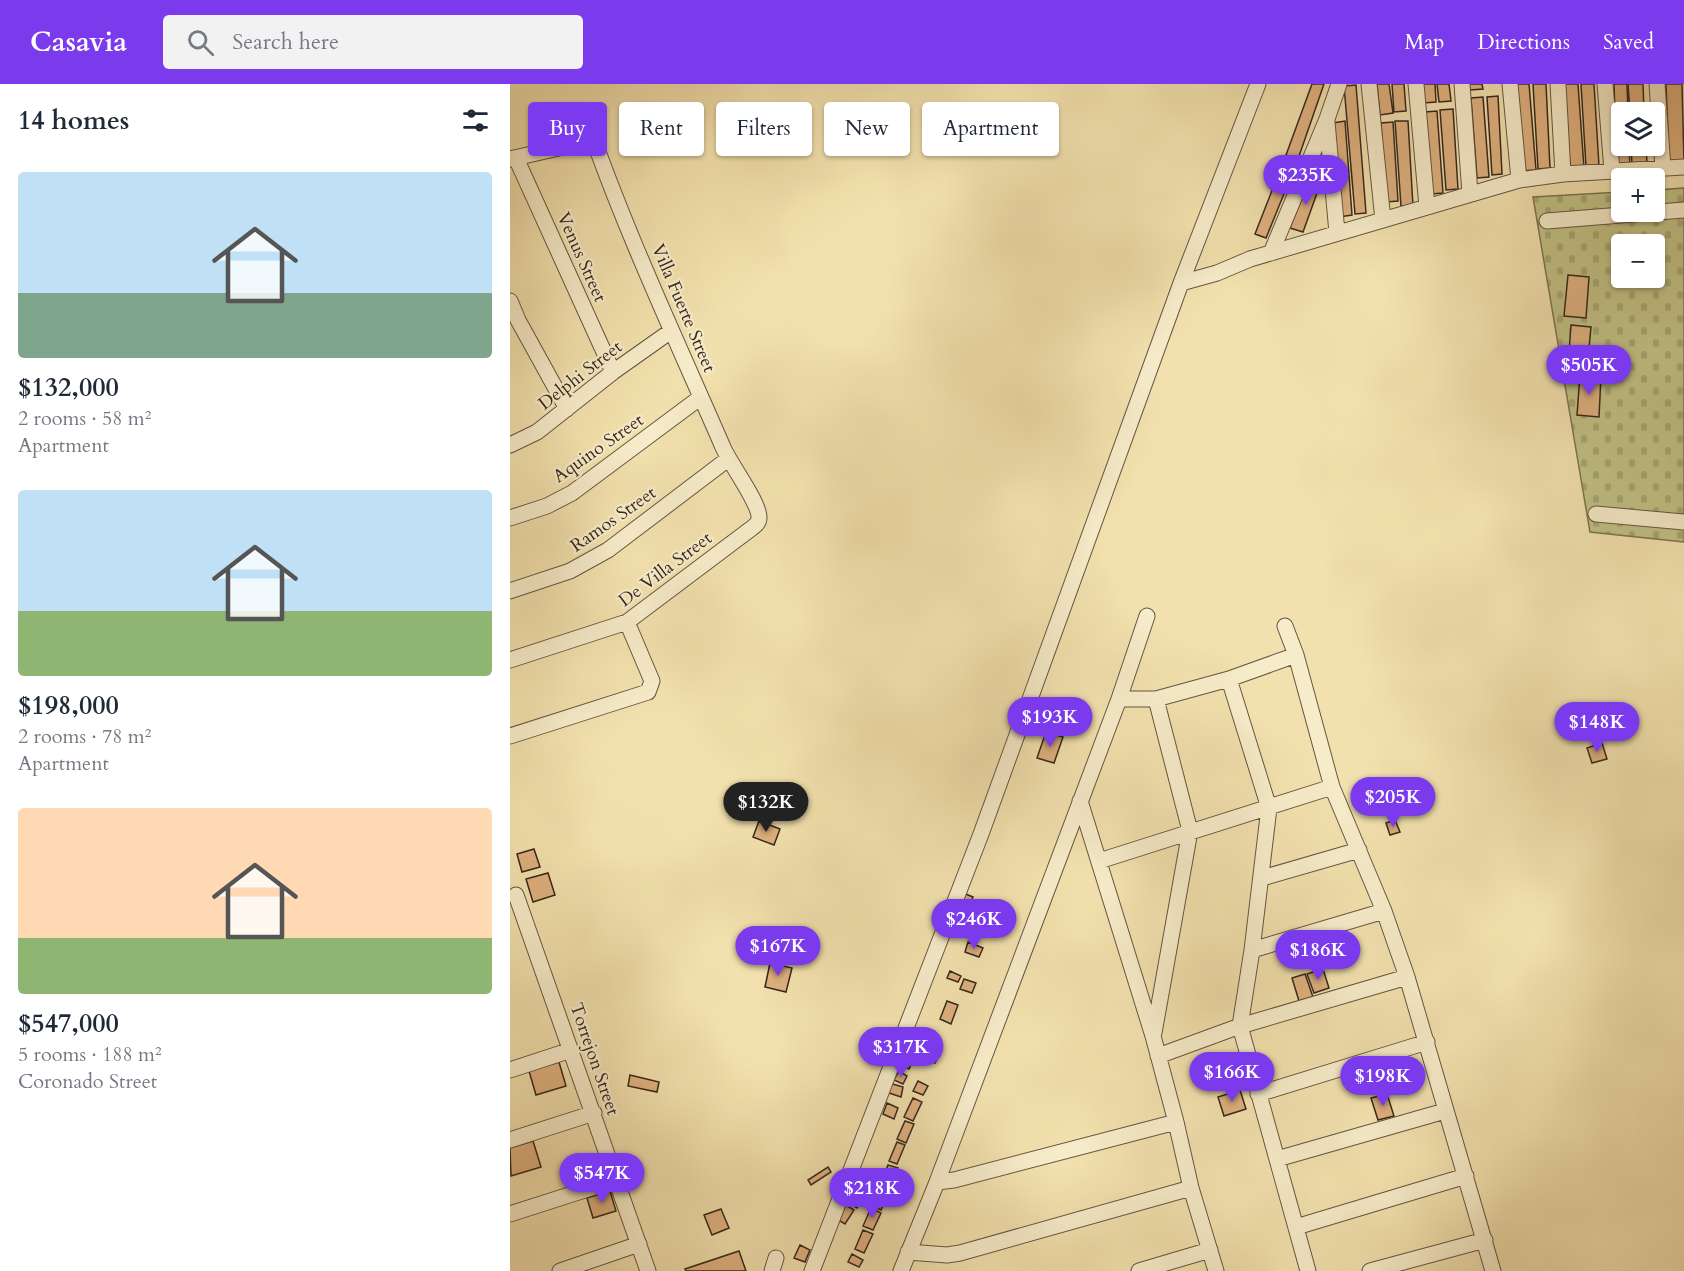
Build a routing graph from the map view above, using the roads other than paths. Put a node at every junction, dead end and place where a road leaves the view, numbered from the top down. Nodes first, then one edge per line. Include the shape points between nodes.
1 (1258, 84) edge
2 (1340, 84) edge
3 (1369, 84) edge
4 (1416, 84) edge
5 (1462, 84) edge
6 (1510, 84) edge
7 (1558, 84) edge
8 (1605, 84) edge
9 (1657, 84) edge
10 (1327, 119) junction
11 (528, 155) edge
12 (600, 156) edge
13 (513, 158) edge
14 (1684, 167) edge
15 (1612, 168) edge
16 (1663, 168) joint
17 (1611, 171) edge
18 (1563, 174) junction
19 (1519, 180) junction
20 (1470, 194) junction
21 (1427, 207) junction
22 (1684, 210) edge
23 (1383, 220) junction
24 (1546, 221) dead end
25 (1337, 233) junction
26 (1271, 252) junction
27 (1181, 284) junction
28 (510, 301) edge
29 (514, 322) edge
30 (671, 331) junction
31 (613, 372) junction
32 (701, 397) junction
33 (567, 409) junction
34 (510, 445) edge
35 (728, 459) junction
36 (759, 512) joint
37 (1596, 514) dead end
38 (510, 518) edge
39 (1684, 522) edge
40 (510, 591) edge
41 (1147, 616) dead end
42 (627, 622) junction
43 (1285, 626) dead end
44 (1296, 655) junction
45 (510, 660) edge
46 (1229, 680) junction
47 (1119, 699) junction
48 (1155, 699) junction
49 (510, 736) edge
50 (1332, 787) junction
51 (1080, 801) junction
52 (1269, 808) junction
53 (1190, 831) junction
54 (1359, 850) junction
55 (1099, 861) junction
56 (1262, 878) junction
57 (516, 895) dead end
58 (1384, 911) junction
59 (1252, 950) junction
60 (1407, 977) junction
61 (1240, 1026) junction
62 (1153, 1036) junction
63 (1427, 1042) junction
64 (571, 1050) junction
65 (1158, 1056) junction
66 (510, 1070) edge
67 (1258, 1094) junction
68 (1445, 1111) junction
69 (594, 1113) junction
70 (1176, 1122) junction
71 (510, 1140) edge
72 (1277, 1159) junction
73 (1466, 1176) junction
74 (616, 1180) junction
75 (937, 1182) junction
76 (1191, 1188) junction
77 (510, 1214) edge
78 (1296, 1227) junction
79 (1485, 1240) junction
80 (639, 1244) junction
81 (1210, 1250) junction
82 (908, 1252) junction
83 (560, 1271) edge
84 (648, 1271) edge
85 (812, 1271) edge
86 (901, 1271) edge
87 (1139, 1271) edge
88 (1216, 1271) edge
89 (1308, 1271) edge
90 (1370, 1271) edge
91 (1493, 1271) edge

1 - 27 street
2 - 10 street
3 - 23 street
4 - 21 street
5 - 20 street
6 - 19 street
7 - 18 street
8 - 15 street
9 - 16 street
10 - 25 street
10 - 26 street
11 - 13 street
12 - 30 street, Villa Fuerte Street
13 - 31 street, Venus Street
14 - 16 street
17 - 18 street
18 - 19 street
19 - 20 street
20 - 21 street
21 - 23 street
22 - 24 street
23 - 25 street
25 - 26 street
26 - 27 street
27 - 85 street via 981,834
28 - 29 street
29 - 33 street
30 - 31 street, Delphi Street
30 - 32 street, Villa Fuerte Street
31 - 33 street, Delphi Street
32 - 35 street, Villa Fuerte Street
32 - 38 street, Aquino Street via 572,493
33 - 34 street, Delphi Street via 537,432
35 - 36 street, Villa Fuerte Street
35 - 40 street, Ramos Street via 608,550 570,571
36 - 42 street, De Villa Street via 758,523
37 - 39 street
41 - 47 street
42 - 45 street, De Villa Street
42 - 49 street via 652,681 648,692
43 - 44 street
44 - 46 street
44 - 50 street
46 - 48 street
46 - 52 street
47 - 48 street
47 - 51 street
48 - 53 street
50 - 52 street
50 - 54 street
51 - 55 street
51 - 75 street
52 - 53 street
52 - 56 street
53 - 55 street
53 - 62 street
54 - 56 street
54 - 58 street
55 - 62 street
56 - 59 street
57 - 64 street, Torrejon Street
58 - 59 street
58 - 60 street
59 - 61 street
60 - 61 street
60 - 63 street
61 - 65 street
61 - 67 street
62 - 65 street
63 - 67 street
63 - 68 street
64 - 66 street
64 - 69 street, Torrejon Street
65 - 70 street
67 - 72 street
68 - 72 street
68 - 73 street
69 - 71 street
69 - 74 street, Torrejon Street
70 - 75 street
70 - 76 street
72 - 78 street
73 - 78 street
73 - 79 street
74 - 77 street
74 - 80 street, Torrejon Street
75 - 82 street
76 - 81 street
76 - 82 street via 960,1253
78 - 89 street
79 - 90 street
79 - 91 street
80 - 83 street
80 - 84 street, Torrejon Street
81 - 87 street
81 - 88 street
82 - 86 street

